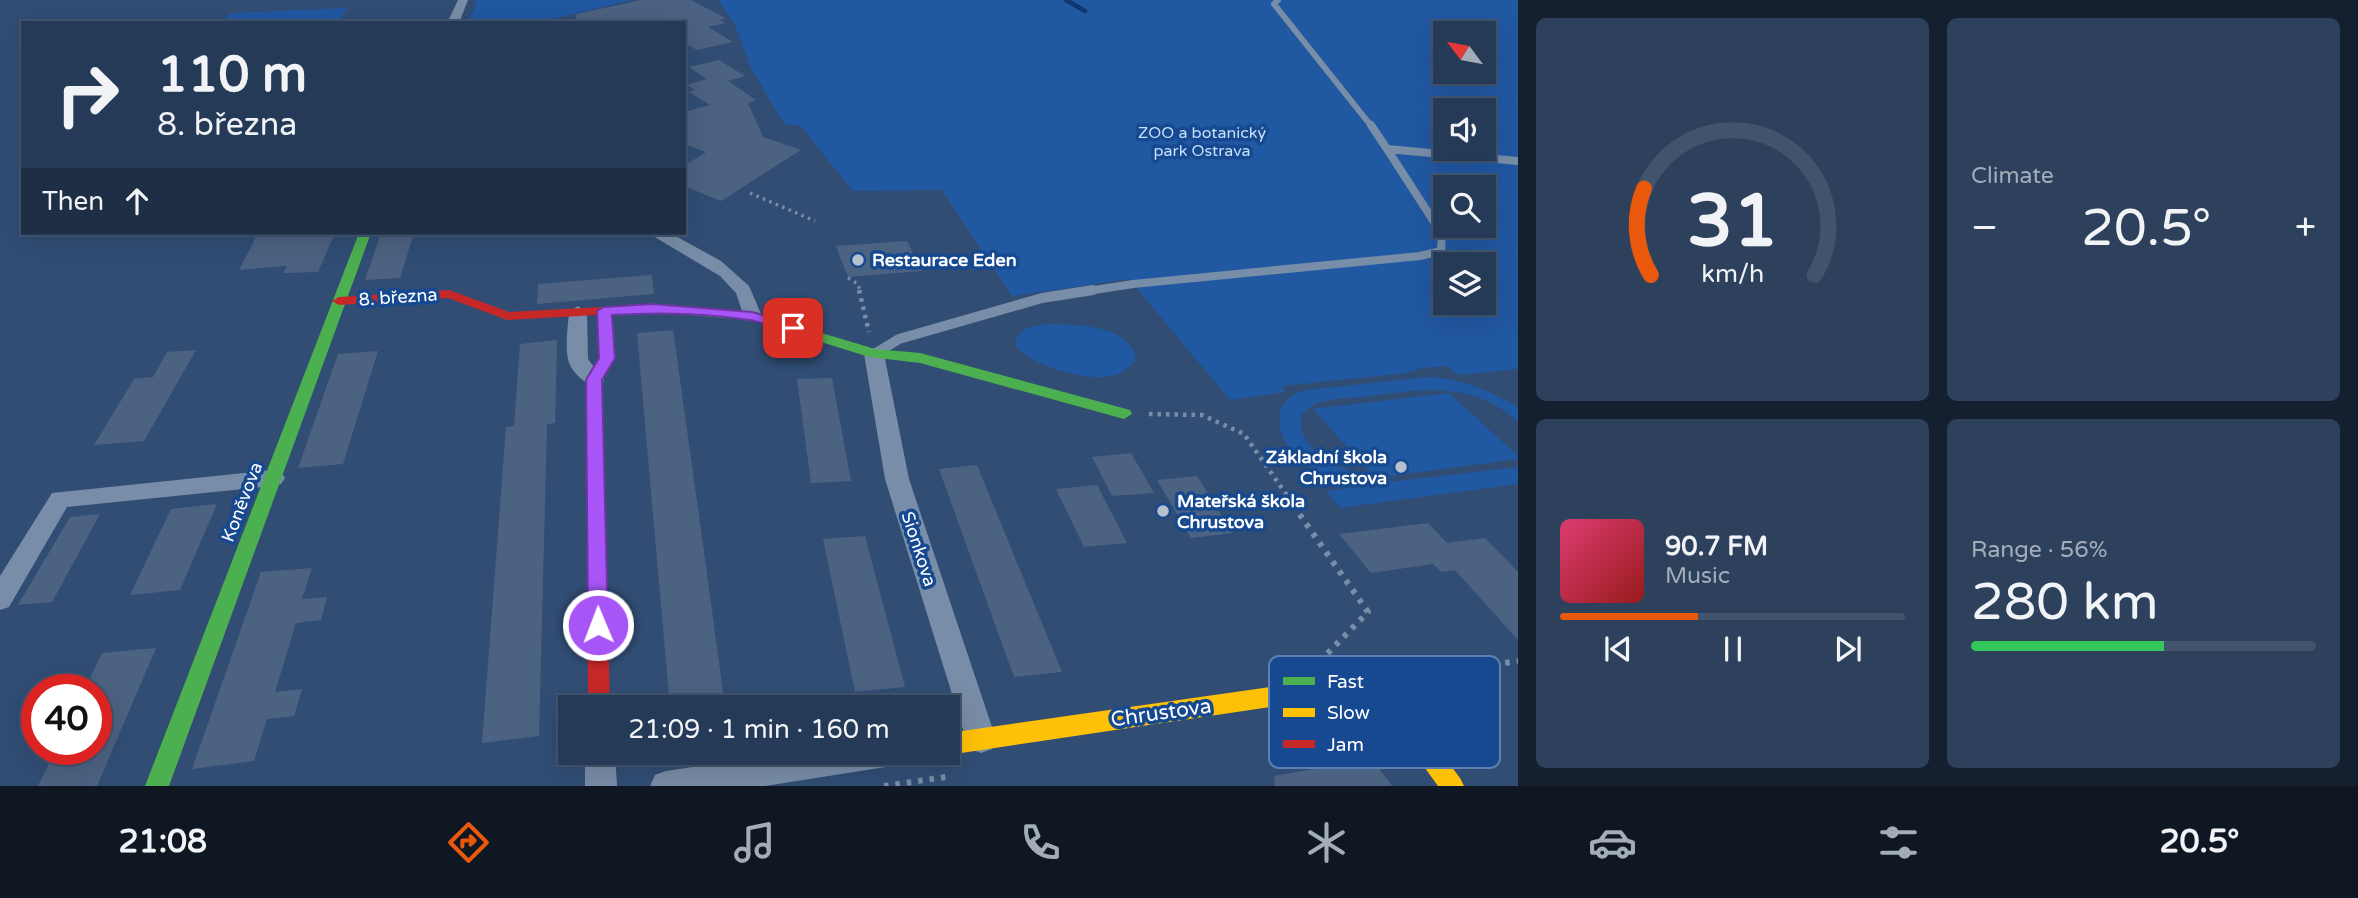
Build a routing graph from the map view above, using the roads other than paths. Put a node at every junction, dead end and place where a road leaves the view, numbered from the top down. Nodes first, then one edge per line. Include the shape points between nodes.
1 (463, 0) edge
2 (1264, 0) edge
3 (1276, 2) edge
4 (454, 21) edge
5 (1387, 149) junction
6 (1518, 161) edge
7 (364, 235) edge
8 (661, 235) edge
9 (339, 301) junction
10 (604, 311) junction
11 (578, 312) junction
12 (752, 316) junction
13 (874, 354) junction
14 (594, 380) junction
15 (1124, 414) road end
16 (273, 478) junction
17 (0, 599) edge
18 (599, 695) edge
19 (1269, 697) edge
20 (981, 739) junction
21 (960, 742) edge
22 (600, 765) edge
23 (806, 765) edge
24 (1438, 768) edge
25 (157, 786) edge
26 (601, 786) edge
27 (666, 786) edge
28 (1452, 786) edge

1 - 4 street
2 - 3 lane
3 - 5 lane
5 - 6 lane
5 - 13 lane via 1442,233 1441,251 1042,298 899,339
7 - 9 street, Koněvova
8 - 12 street via 732,278 745,292
9 - 11 street, 8. března via 449,294 507,316
9 - 16 street, Koněvova
10 - 11 street, 8. března
10 - 12 street, 8. března via 652,308
10 - 14 street via 607,358
11 - 14 street via 578,360
12 - 13 street
13 - 15 street via 920,358
13 - 20 street, Sionkova via 897,479
14 - 18 street
16 - 17 street via 60,499
16 - 25 street, Koněvova
19 - 20 street, Chrustova
20 - 21 street, Chrustova
22 - 26 street
23 - 27 street
24 - 28 street, Chrustova

